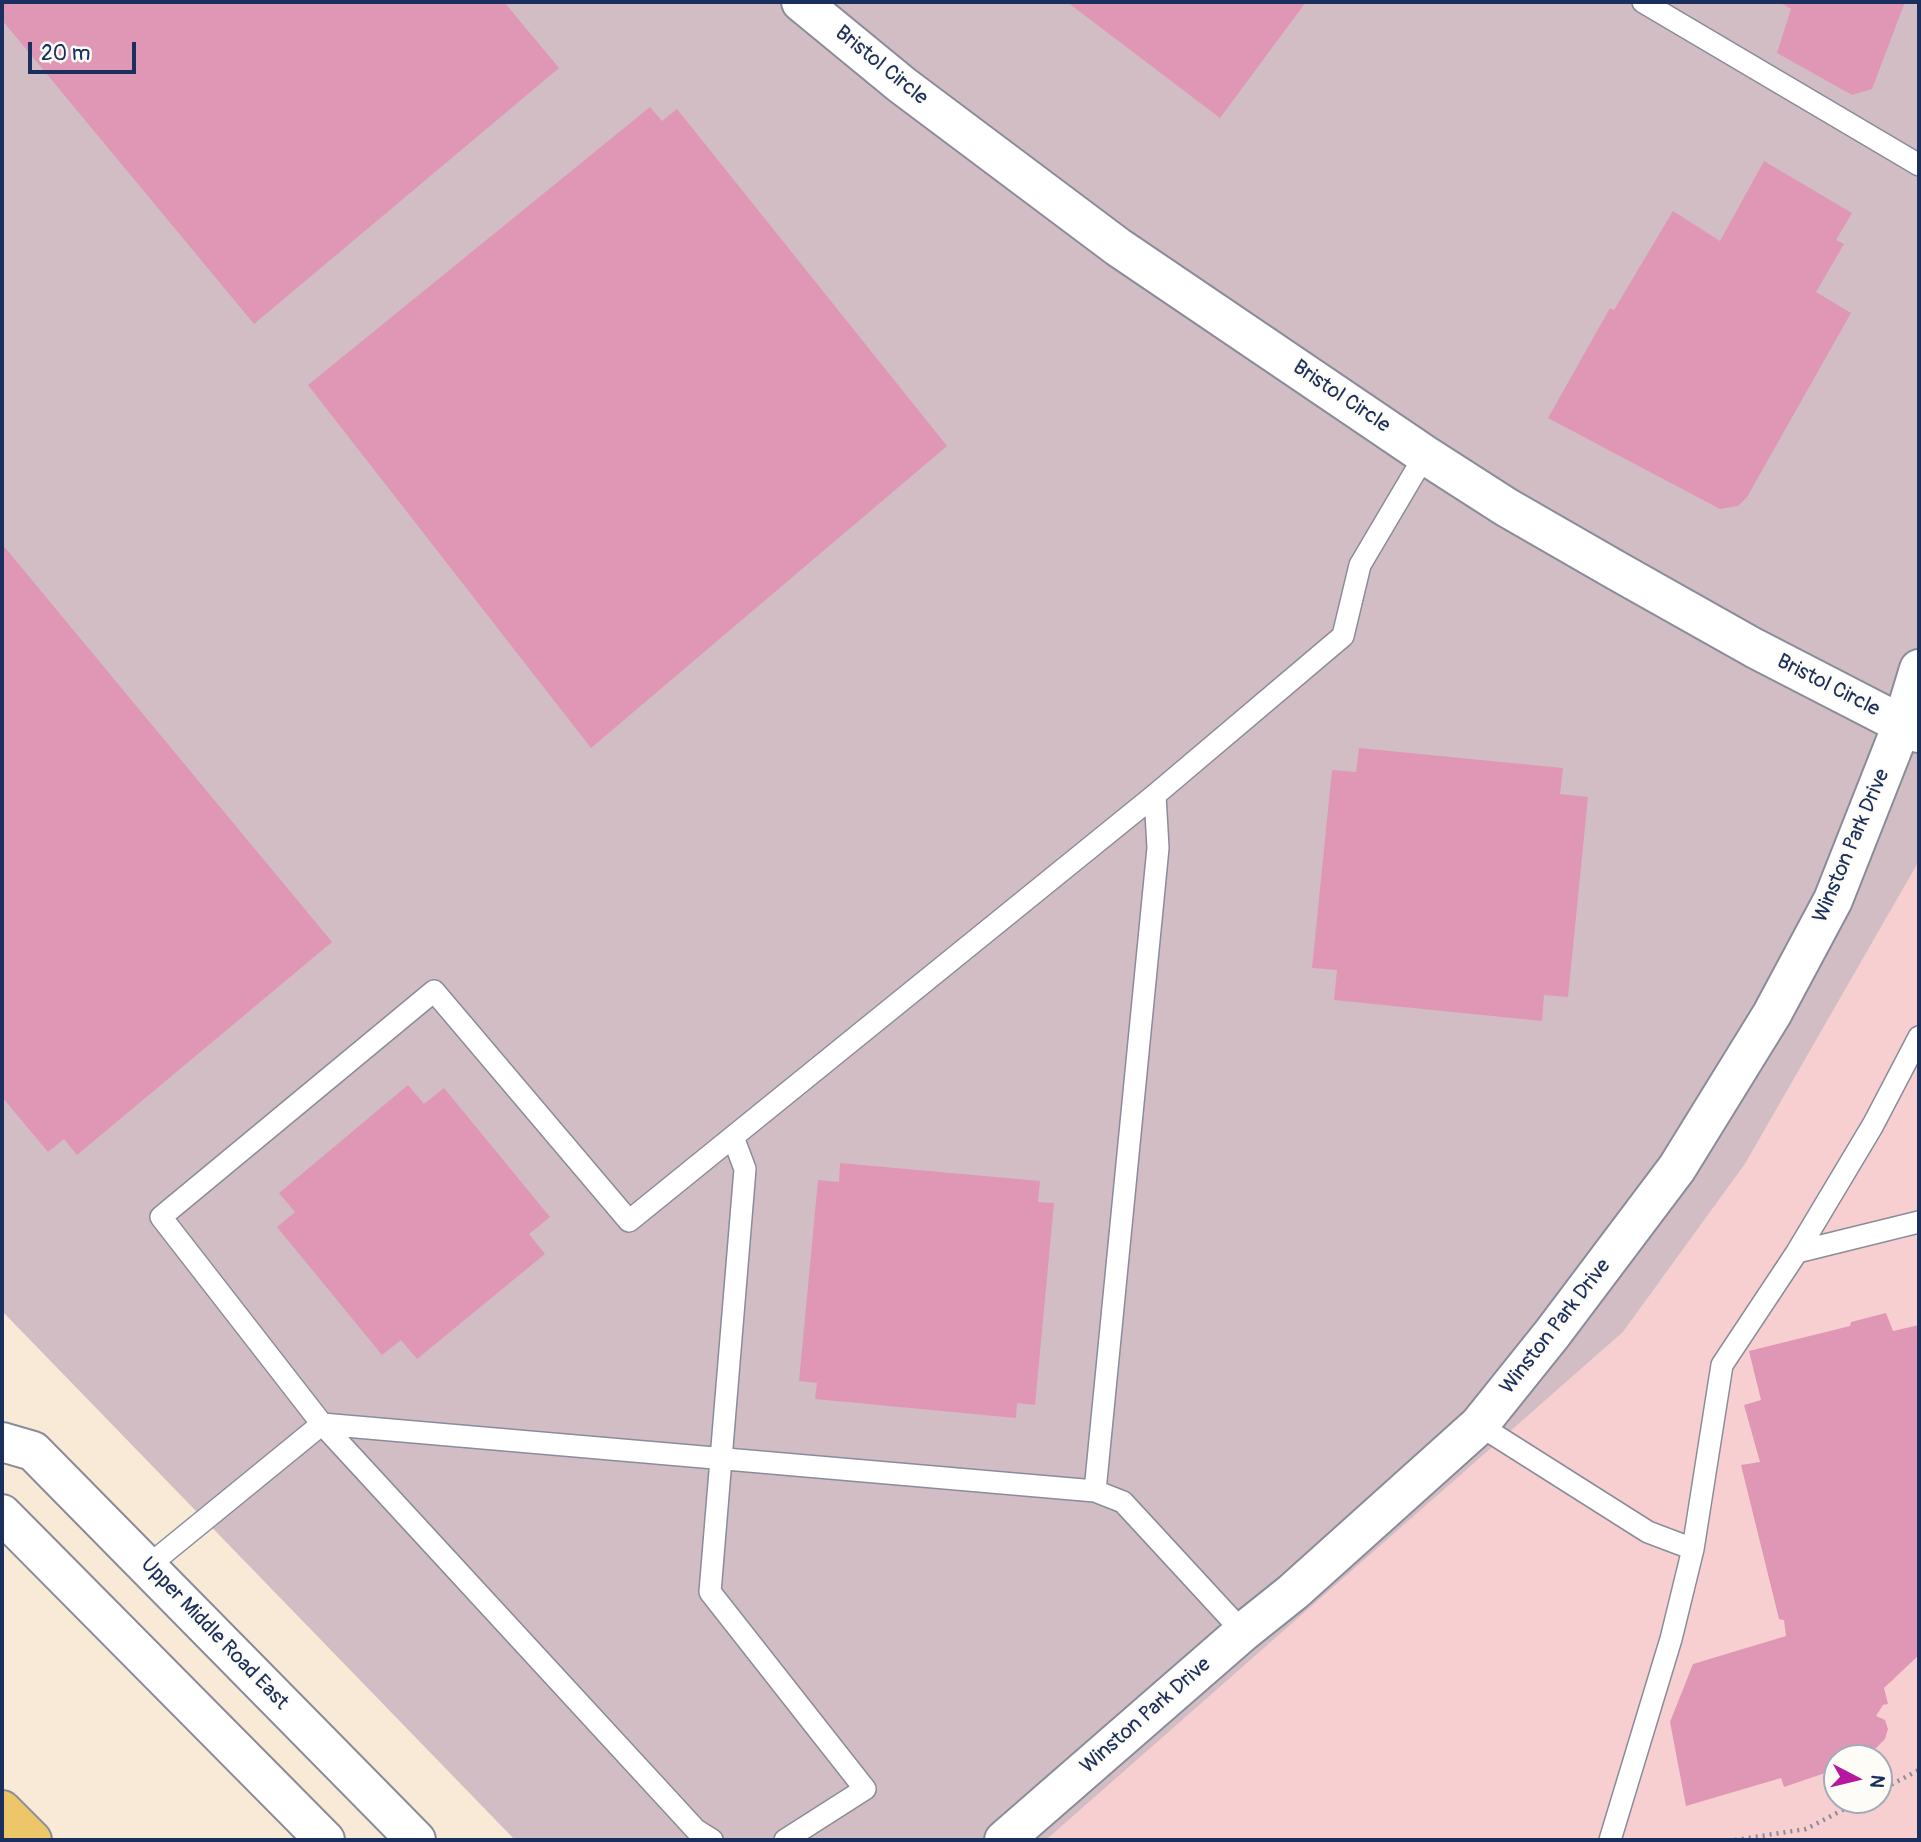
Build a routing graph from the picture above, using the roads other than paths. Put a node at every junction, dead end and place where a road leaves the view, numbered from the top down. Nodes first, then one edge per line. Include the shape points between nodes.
1 (801, 2) edge
2 (1643, 2) edge
3 (1919, 165) edge
4 (1425, 454) junction
5 (1919, 669) edge
6 (1911, 729) edge
7 (1155, 795) junction
8 (1919, 1037) edge
9 (733, 1137) junction
10 (1919, 1222) edge
11 (1797, 1252) junction
12 (322, 1424) junction
13 (1479, 1425) junction
14 (2, 1442) edge
15 (721, 1458) junction
16 (1095, 1492) junction
17 (2, 1514) edge
18 (1693, 1549) junction
19 (148, 1566) junction
20 (1243, 1632) junction
21 (2, 1810) edge
22 (32, 1840) edge
23 (325, 1840) edge
24 (416, 1840) edge
25 (712, 1840) edge
26 (785, 1840) edge
27 (1003, 1840) edge
28 (1610, 1840) edge

1 - 4 street, Bristol Circle via 902,85 1118,247
2 - 3 lane
4 - 6 street, Bristol Circle via 1619,572
4 - 7 lane via 1360,565 1343,636
5 - 6 street, Winston Park Drive
6 - 13 street, Winston Park Drive via 1833,900 1772,1014 1677,1168
7 - 9 lane
7 - 16 lane via 1158,848
8 - 11 lane
9 - 12 lane via 629,1221 434,991 160,1217
9 - 15 lane via 745,1169
10 - 11 lane
11 - 18 lane via 1723,1366
12 - 15 lane
12 - 19 lane
12 - 25 lane via 696,1830
13 - 18 lane via 1648,1532
13 - 20 street, Winston Park Drive
14 - 19 street, Upper Middle Road East via 33,1451
15 - 16 lane
15 - 26 lane via 710,1592 866,1789
16 - 20 lane via 1123,1502
17 - 23 street
18 - 28 lane via 1671,1639
19 - 24 street, Upper Middle Road East
20 - 27 street, Winston Park Drive
21 - 22 highway

